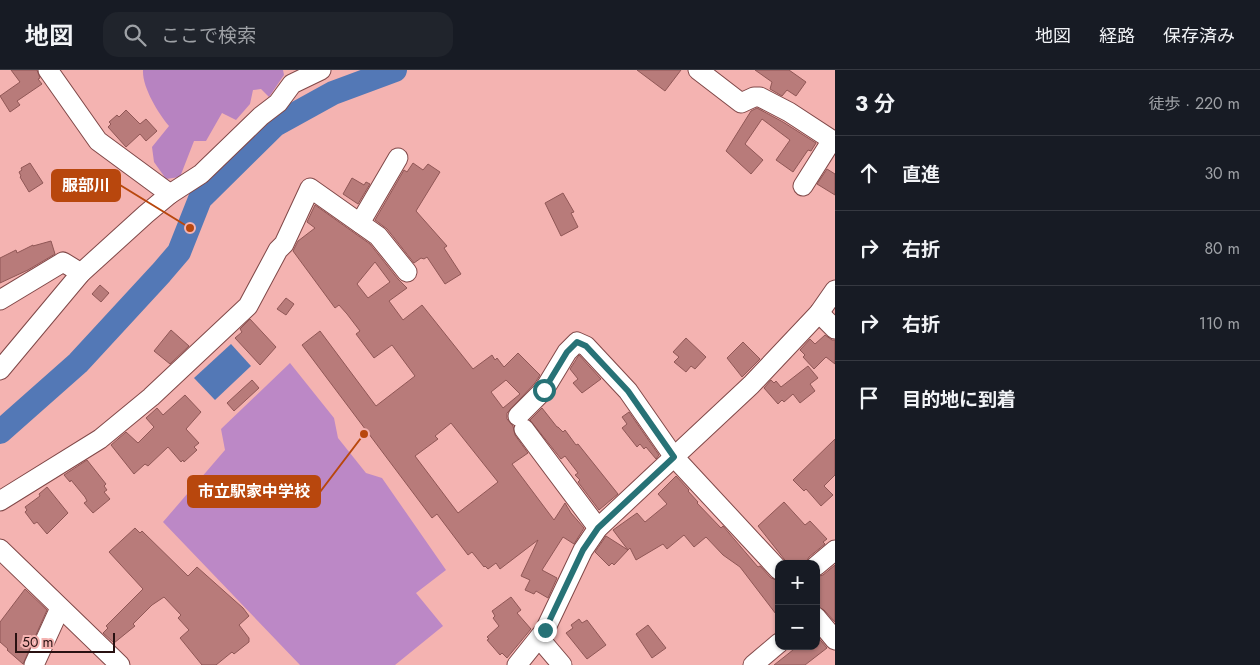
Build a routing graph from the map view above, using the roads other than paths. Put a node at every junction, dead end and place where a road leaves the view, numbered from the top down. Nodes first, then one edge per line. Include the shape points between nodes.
1 (48, 70) edge
2 (321, 70) edge
3 (698, 70) edge
4 (834, 141) edge
5 (398, 158) dead end
6 (803, 186) dead end
7 (170, 194) junction
8 (360, 223) junction
9 (407, 272) dead end
10 (81, 273) junction
11 (835, 290) edge
12 (0, 300) edge
13 (819, 313) junction
14 (835, 329) edge
15 (0, 370) edge
16 (674, 457) junction
17 (0, 501) edge
18 (598, 528) junction
19 (0, 549) edge
20 (835, 550) edge
21 (820, 563) edge
22 (775, 566) edge
23 (60, 608) junction
24 (820, 621) edge
25 (833, 634) edge
26 (539, 638) junction
27 (775, 646) edge
28 (34, 665) edge
29 (120, 665) edge
30 (517, 665) edge
31 (562, 665) edge
32 (753, 665) edge

1 - 7 street via 98,141
2 - 7 street via 292,84 278,103 201,174
3 - 4 street via 741,102 760,96
4 - 6 street
5 - 8 street
7 - 10 street
8 - 9 street via 378,236
8 - 17 street via 310,188 284,244 248,306 151,398 100,439
10 - 12 street via 63,262
10 - 15 street
11 - 13 street
13 - 14 street
13 - 16 street via 751,385
16 - 18 street
16 - 18 street via 628,391 586,346 577,342 521,422
16 - 22 street
18 - 26 street via 583,550
19 - 23 street
20 - 21 street
23 - 28 street
23 - 29 street
24 - 25 street
26 - 30 street
26 - 31 street
27 - 32 street

